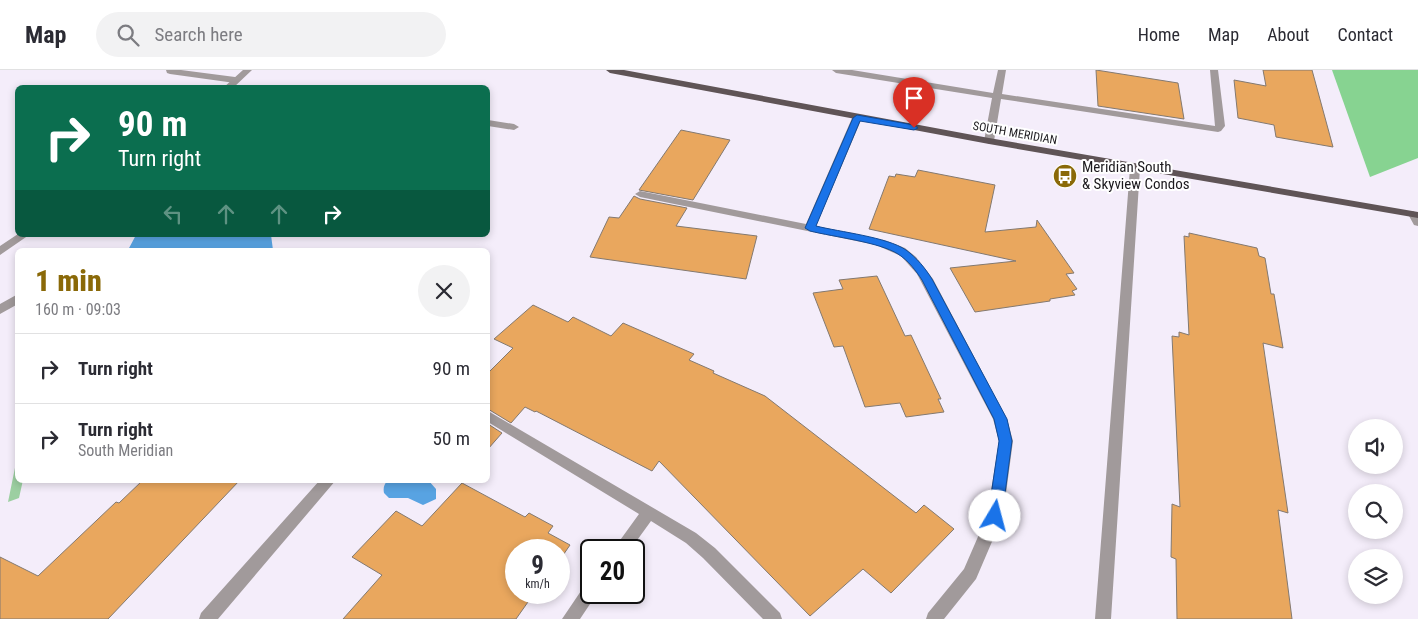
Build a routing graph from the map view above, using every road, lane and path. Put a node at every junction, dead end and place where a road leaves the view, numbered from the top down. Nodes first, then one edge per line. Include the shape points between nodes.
1 (172, 70) edge
2 (248, 70) edge
3 (610, 70) edge
4 (836, 70) edge
5 (1002, 70) edge
6 (1214, 70) edge
7 (235, 80) junction
8 (230, 85) edge
9 (997, 96) junction
10 (857, 118) junction
11 (490, 123) edge
12 (514, 127) dead end
13 (990, 142) junction
14 (1136, 168) junction
15 (640, 194) dead end
16 (1416, 217) edge
17 (810, 228) junction
18 (21, 237) edge
19 (0, 251) edge
20 (15, 300) edge
21 (0, 310) edge
22 (490, 417) edge
23 (326, 483) edge
24 (649, 512) junction
25 (629, 539) edge
26 (581, 604) edge
27 (207, 619) edge
28 (570, 619) edge
29 (774, 619) edge
30 (934, 619) edge
31 (1103, 619) edge

1 - 7 street
2 - 7 street
3 - 10 main road, SOUTH MERIDIAN
4 - 9 street
5 - 9 street
6 - 9 street via 1218,129
7 - 8 street
9 - 13 street
10 - 13 main road, SOUTH MERIDIAN
10 - 17 street
11 - 12 street
13 - 14 main road, SOUTH MERIDIAN
14 - 16 main road, SOUTH MERIDIAN
14 - 31 street
15 - 17 street
17 - 30 street via 882,244 901,251 916,263 1000,419 1006,441 995,516 970,574
18 - 19 street
20 - 21 street
22 - 24 street
23 - 27 street
24 - 25 street
24 - 29 street via 709,553
26 - 28 street

